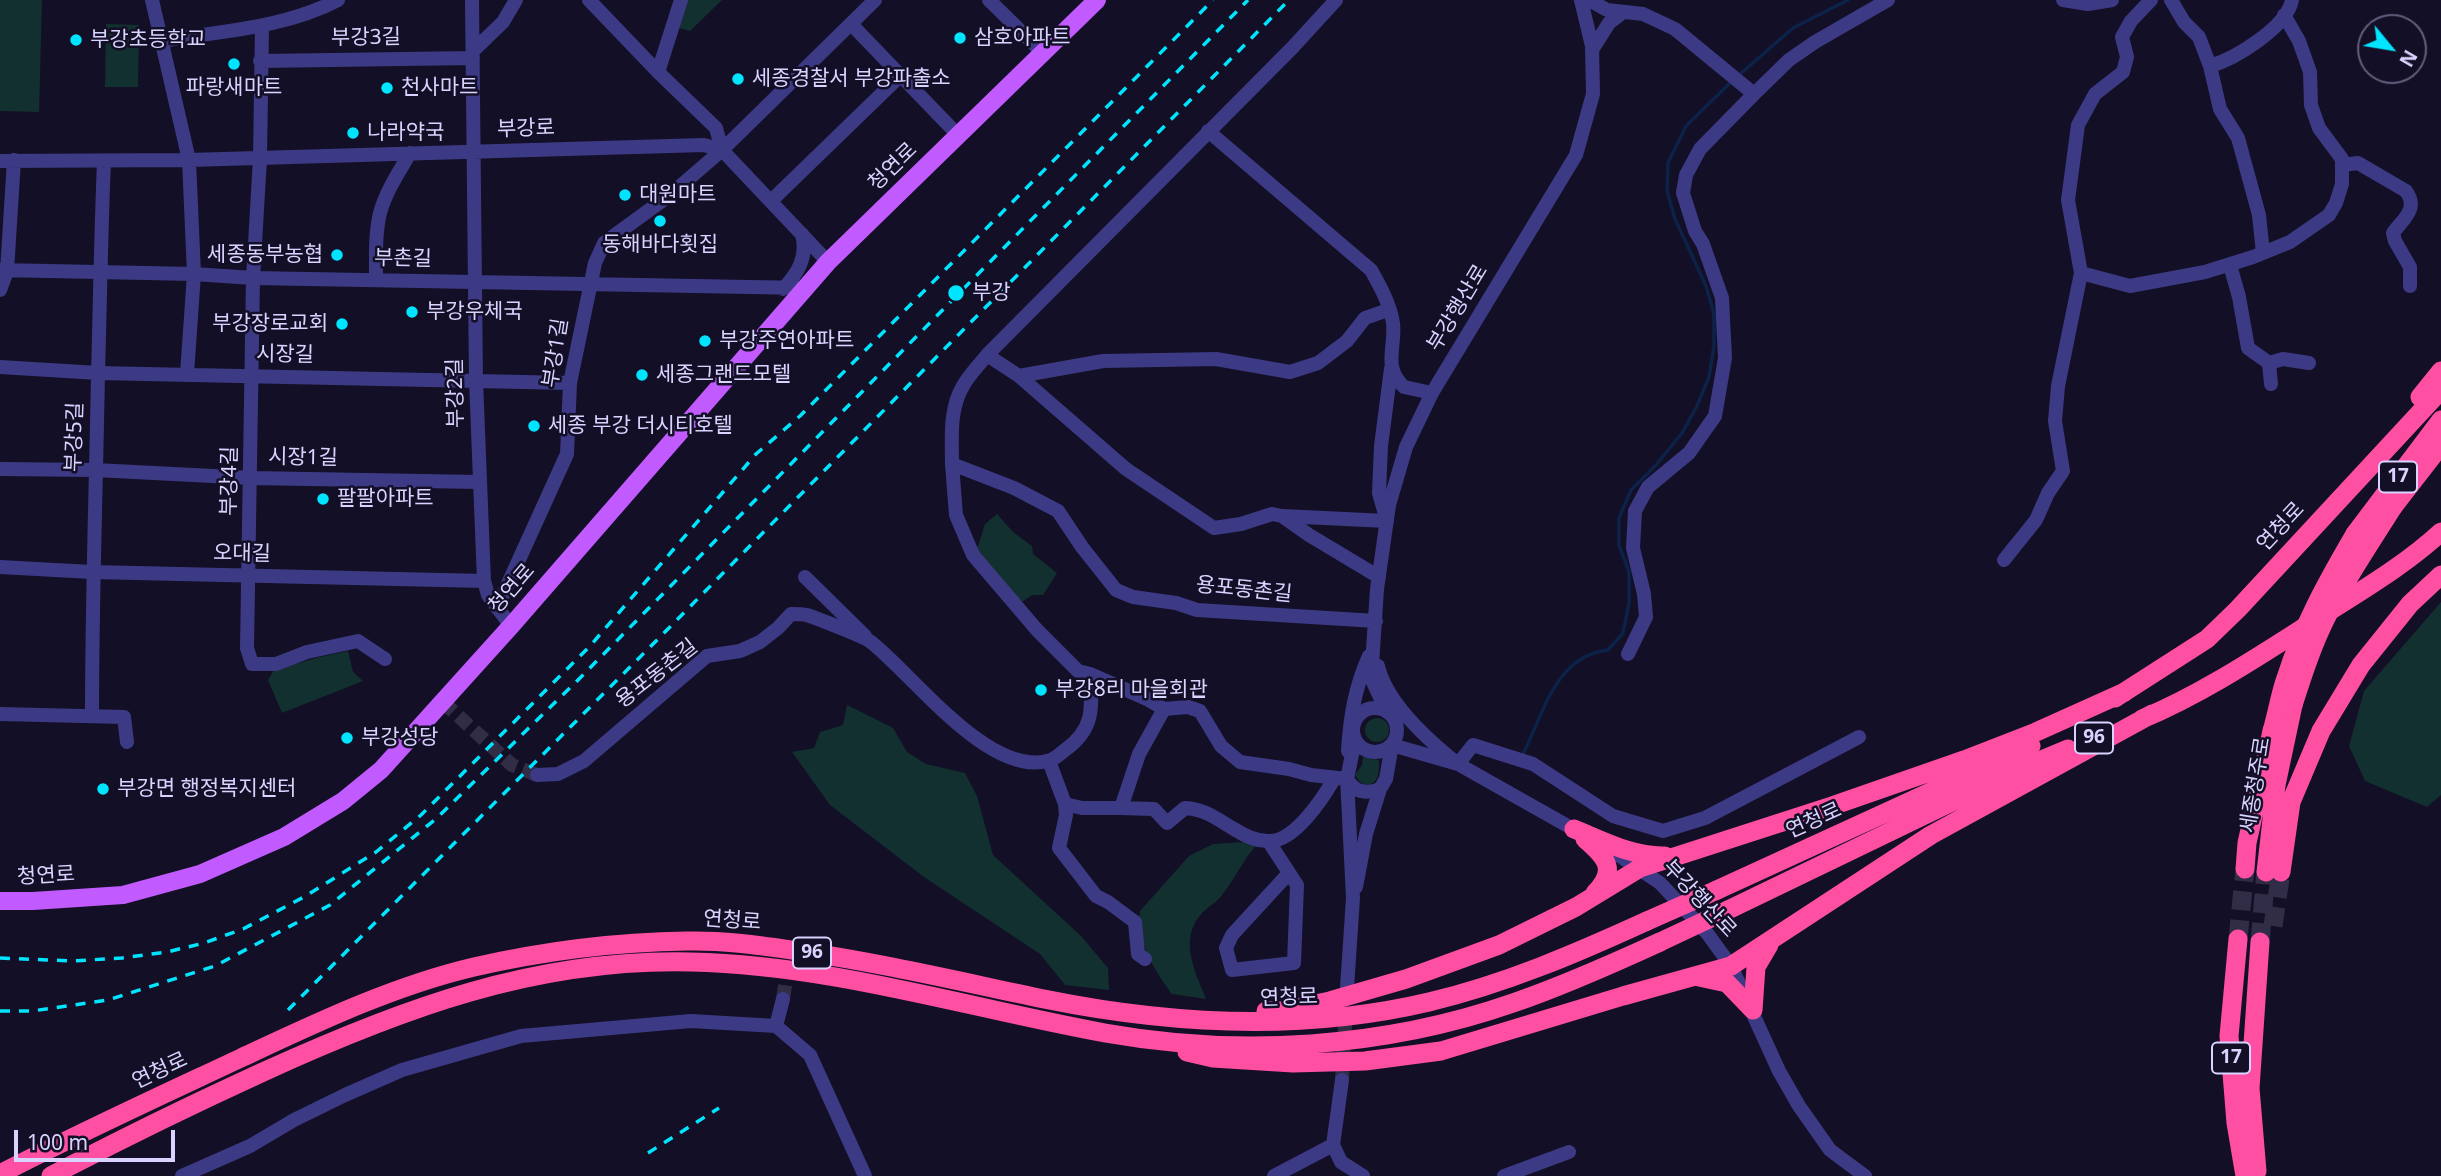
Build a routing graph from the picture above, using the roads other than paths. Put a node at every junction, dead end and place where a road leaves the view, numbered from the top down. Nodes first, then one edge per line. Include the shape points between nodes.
1 (152, 0) edge
2 (338, 0) edge
3 (472, 0) edge
4 (516, 0) edge
5 (589, 0) edge
6 (681, 0) edge
7 (875, 0) edge
8 (989, 0) edge
9 (1097, 0) edge
10 (1336, 0) edge
11 (1580, 0) edge
12 (1589, 0) edge
13 (1888, 0) edge
14 (2063, 0) edge
15 (2112, 0) edge
16 (2151, 0) edge
17 (2171, 0) edge
18 (2292, 0) edge
19 (1622, 13) junction
20 (2284, 15) junction
21 (851, 24) junction
22 (261, 26) junction
23 (162, 41) junction
24 (1592, 50) junction
25 (1043, 53) junction
26 (473, 54) junction
27 (260, 61) junction
28 (2210, 66) junction
29 (658, 72) junction
30 (900, 76) junction
31 (1752, 92) junction
32 (1208, 131) junction
33 (958, 135) junction
34 (722, 150) junction
35 (474, 152) junction
36 (410, 153) junction
37 (260, 158) junction
38 (189, 160) junction
39 (7, 161) edge
40 (104, 161) junction
41 (2342, 165) junction
42 (771, 201) junction
43 (802, 234) junction
44 (2263, 253) junction
45 (828, 262) junction
46 (2230, 265) junction
47 (3, 270) edge
48 (99, 272) junction
49 (2081, 273) junction
50 (194, 274) junction
51 (253, 278) junction
52 (376, 279) junction
53 (474, 281) junction
54 (590, 285) junction
55 (2410, 286) dead end
56 (805, 288) junction
57 (783, 289) junction
58 (0, 290) edge
59 (1388, 310) junction
60 (987, 355) junction
61 (2269, 363) junction
62 (2309, 363) dead end
63 (0, 367) edge
64 (1391, 369) junction
65 (2441, 371) edge
66 (99, 373) junction
67 (187, 374) junction
68 (252, 375) junction
69 (1019, 376) junction
70 (476, 380) junction
71 (570, 383) junction
72 (2271, 384) dead end
73 (2441, 390) edge
74 (1432, 393) junction
75 (2441, 420) edge
76 (2441, 445) edge
77 (952, 464) junction
78 (0, 469) edge
79 (95, 470) junction
80 (252, 478) junction
81 (479, 482) junction
82 (2327, 512) junction
83 (1282, 516) junction
84 (1387, 521) junction
85 (2441, 532) edge
86 (2015, 546) dead end
87 (0, 567) edge
88 (92, 572) junction
89 (247, 575) junction
90 (2441, 575) edge
91 (805, 577) dead end
92 (1379, 577) junction
93 (484, 580) junction
94 (497, 608) junction
95 (1376, 621) junction
96 (511, 626) junction
97 (869, 639) junction
98 (1373, 648) junction
99 (1628, 654) dead end
100 (385, 659) dead end
101 (1090, 674) junction
102 (2125, 692) junction
103 (1164, 709) junction
104 (0, 714) edge
105 (2152, 714) junction
106 (92, 715) junction
107 (1358, 716) junction
108 (1391, 716) junction
109 (1859, 737) dead end
110 (1355, 740) junction
111 (127, 742) dead end
112 (1392, 745) junction
113 (1049, 761) junction
114 (1453, 763) junction
115 (1387, 771) junction
116 (537, 775) tunnel mouth
117 (1341, 779) junction
118 (1380, 789) junction
119 (1065, 804) junction
120 (1121, 808) junction
121 (1574, 829) junction
122 (1269, 842) junction
123 (1684, 855) junction
124 (1640, 868) junction
125 (2245, 869) tunnel mouth
126 (1289, 873) junction
127 (1592, 897) junction
128 (1353, 898) junction
129 (0, 901) edge
130 (2238, 939) tunnel mouth
131 (1773, 940) junction
132 (2266, 942) tunnel mouth
133 (1145, 959) dead end
134 (1731, 966) junction
135 (1691, 977) junction
136 (1347, 988) tunnel mouth
137 (783, 999) tunnel mouth
138 (1101, 1010) junction
139 (1753, 1010) junction
140 (776, 1026) junction
141 (1108, 1033) junction
142 (1342, 1080) tunnel mouth
143 (1333, 1145) junction
144 (1569, 1152) dead end
145 (0, 1174) edge
146 (51, 1176) edge
147 (182, 1176) edge
148 (865, 1176) edge
149 (1274, 1176) edge
150 (1363, 1176) edge
151 (1504, 1176) edge
152 (1866, 1176) edge
153 (2245, 1176) edge
154 (2257, 1176) edge

1 - 23 street
2 - 22 street, 부강3길 via 313,13
3 - 26 street
4 - 26 street via 503,22
5 - 29 street
6 - 29 street
7 - 21 street, 부강1길
8 - 25 street
9 - 25 main road, 청연로
10 - 32 street
11 - 24 street, 부강행산로
12 - 19 street
13 - 31 street via 1815,42
14 - 15 street via 2088,4
16 - 49 street via 2122,37 2127,57 2123,72 2095,94 2078,125 2068,200
17 - 28 street via 2200,37
18 - 20 street
19 - 24 street via 1609,23
19 - 31 street via 1643,14 1675,29
20 - 28 street via 2245,50
20 - 41 street via 2300,41 2310,72 2319,128
21 - 30 street
21 - 34 street, 부강1길
22 - 23 street
22 - 27 street
23 - 38 street
24 - 74 street, 부강행산로 via 1593,93 1576,155
25 - 33 main road, 청연로
26 - 27 street, 부강3길
26 - 35 street
27 - 37 street
28 - 44 street via 2220,109 2238,138 2259,215
29 - 34 street via 716,128
30 - 33 street
30 - 42 street
31 - 99 street via 1700,149 1686,175 1683,194 1722,298 1725,358 1715,416 1689,453 1648,487 1635,511 1633,548 1646,617
32 - 59 street via 1371,270
32 - 60 street
33 - 45 main road, 청연로
34 - 35 street, 부강로 via 704,145
34 - 42 street
34 - 54 street, 부강1길 via 604,243
35 - 36 street, 부강로
35 - 53 street, 부강2길
36 - 37 street, 부강로
36 - 52 street via 381,210
37 - 38 street, 부강로
37 - 51 street, 부강4길
38 - 40 street, 부강로
38 - 50 street
39 - 40 street, 부강로
39 - 47 street
40 - 48 street, 부강5길
41 - 44 street via 2342,184 2329,215 2290,242
41 - 55 street via 2358,163 2411,198 2408,216 2393,233 2410,267
42 - 43 street
43 - 45 street
43 - 57 street via 802,262
44 - 46 street
45 - 56 main road, 청연로
46 - 49 street via 2130,286
46 - 61 street via 2248,348
47 - 48 street, 부촌길
47 - 58 street
48 - 50 street, 부촌길
48 - 66 street, 부강5길
49 - 86 street via 2057,398 2055,421 2063,471 2036,520 2004,560
50 - 51 street, 부촌길
50 - 67 street
51 - 52 street, 부촌길
51 - 68 street, 부강4길
52 - 53 street, 부촌길
53 - 54 street, 부촌길
53 - 70 street, 부강2길
54 - 57 street, 부촌길
54 - 71 street, 부강1길
56 - 57 street, 부촌길
56 - 96 main road, 청연로
59 - 64 street
59 - 69 street via 1365,318 1347,341 1318,363 1290,372 1216,359 1103,360
60 - 69 street
60 - 77 street via 958,395 953,411
61 - 62 street via 2283,359
61 - 72 street
63 - 66 street, 시장길
64 - 74 street via 1404,387
64 - 84 street via 1378,493
65 - 82 highway
66 - 67 street, 시장길
66 - 79 street, 부강5길
67 - 68 street, 시장길
68 - 70 street, 시장길
68 - 80 street, 부강4길
69 - 83 street via 1126,469 1213,528 1272,514
70 - 71 street, 시장길
70 - 81 street, 부강2길
71 - 94 street, 부강1길 via 568,454
73 - 82 highway, 연청로 / 96
74 - 84 street, 부강행산로 via 1406,447
75 - 125 highway, 세종청주로 / 17, bridge via 2355,534 2324,586 2286,678
76 - 90 highway, 세종청주로 / 17, bridge via 2350,574 2308,659 2276,785 2273,872 2291,802 2321,731 2361,665 2410,604
77 - 95 street, 용포동촌길 via 1058,511 1109,582 1133,597 1197,610
77 - 101 street via 956,515 973,555 1037,630 1078,671
78 - 79 street, 시장1길
79 - 80 street, 시장1길
79 - 88 street, 부강5길
80 - 81 street, 시장1길
80 - 89 street, 부강4길
81 - 93 street, 부강2길
82 - 102 highway, 연청로 / 96 via 2207,639
83 - 84 street
83 - 92 street
84 - 92 street, 부강행산로
85 - 105 highway, 연청로 / 96 via 2420,551 2242,666
87 - 88 street, 오대길
88 - 89 street, 오대길
88 - 106 street, 부강5길
89 - 93 street, 오대길
89 - 100 street, 부강4길 via 247,648 252,664 276,664 358,641
91 - 97 street
92 - 95 street, 부강행산로
93 - 94 street, 부강2길
94 - 96 street, 부강2길
95 - 98 street, 부강행산로
96 - 129 main road, 청연로 via 381,770 284,837 200,874 123,895
97 - 113 street, 용포동촌길 via 989,748 1014,760
97 - 116 street, 용포동촌길 via 806,615 790,614 760,642 708,656 584,761 558,774
98 - 107 street
98 - 108 street via 1372,680
98 - 114 street via 1389,694
98 - 117 street via 1358,679
101 - 103 street
101 - 113 street via 1092,702 1087,729
102 - 123 highway via 1964,760
102 - 138 highway, 연청로 / 96, bridge via 2061,732 1717,890 1501,981 1374,1014 1300,1022 1221,1022
103 - 117 street via 1199,711 1221,746 1240,762
103 - 120 street via 1139,754
104 - 106 street
105 - 131 highway via 1931,835
105 - 141 highway, 연청로 / 96, bridge via 2020,769 1591,974 1510,1004 1436,1025 1285,1045 1216,1045
106 - 111 street via 124,717
107 - 108 street via 1381,709
107 - 110 street via 1353,727
108 - 112 street via 1397,733
108 - 114 street
109 - 114 street via 1704,818 1663,831 1613,816 1533,764 1473,745
110 - 112 street, 부강행산로 via 1369,752
110 - 117 street
112 - 114 street, 부강행산로
112 - 115 street
113 - 119 street
114 - 115 street, 부강행산로 via 1407,755 1394,758
114 - 121 street, 부강행산로
115 - 118 street
117 - 118 street via 1361,792
117 - 122 street via 1303,821 1279,840
117 - 128 street
118 - 128 street
119 - 120 street
119 - 133 street via 1059,848 1096,896 1135,922 1139,954
120 - 122 street via 1154,809 1167,823 1185,808 1210,813 1254,839
121 - 123 highway via 1633,852
121 - 124 street, 부강행산로
121 - 127 highway via 1606,859 1605,884
122 - 126 street
123 - 124 highway
124 - 127 highway
124 - 134 street, 부강행산로 via 1677,900
126 - 126 street via 1297,885 1294,963 1232,970 1226,948 1232,936
127 - 138 highway via 1499,945 1330,1001 1281,1011
128 - 136 street
130 - 153 highway, 17 via 2229,1035
131 - 134 highway
131 - 139 highway via 1756,967
132 - 154 highway, 17 via 2250,1088
134 - 135 highway
134 - 139 street, 부강행산로
135 - 139 highway via 1727,983
135 - 141 highway via 1441,1051 1365,1061 1213,1058
137 - 140 street
138 - 145 highway, 연청로 / 96 via 879,963 768,946 692,940 546,953 470,968 330,1017
139 - 152 street, 부강행산로 via 1779,1071 1818,1135 1830,1150
140 - 147 street via 691,1021 521,1036 402,1070
140 - 148 street via 810,1055
141 - 146 highway, 연청로 / 96 via 767,966 688,961 611,965 470,990 410,1010 186,1107
142 - 143 street
143 - 149 street
143 - 150 street via 1341,1163
144 - 151 street

